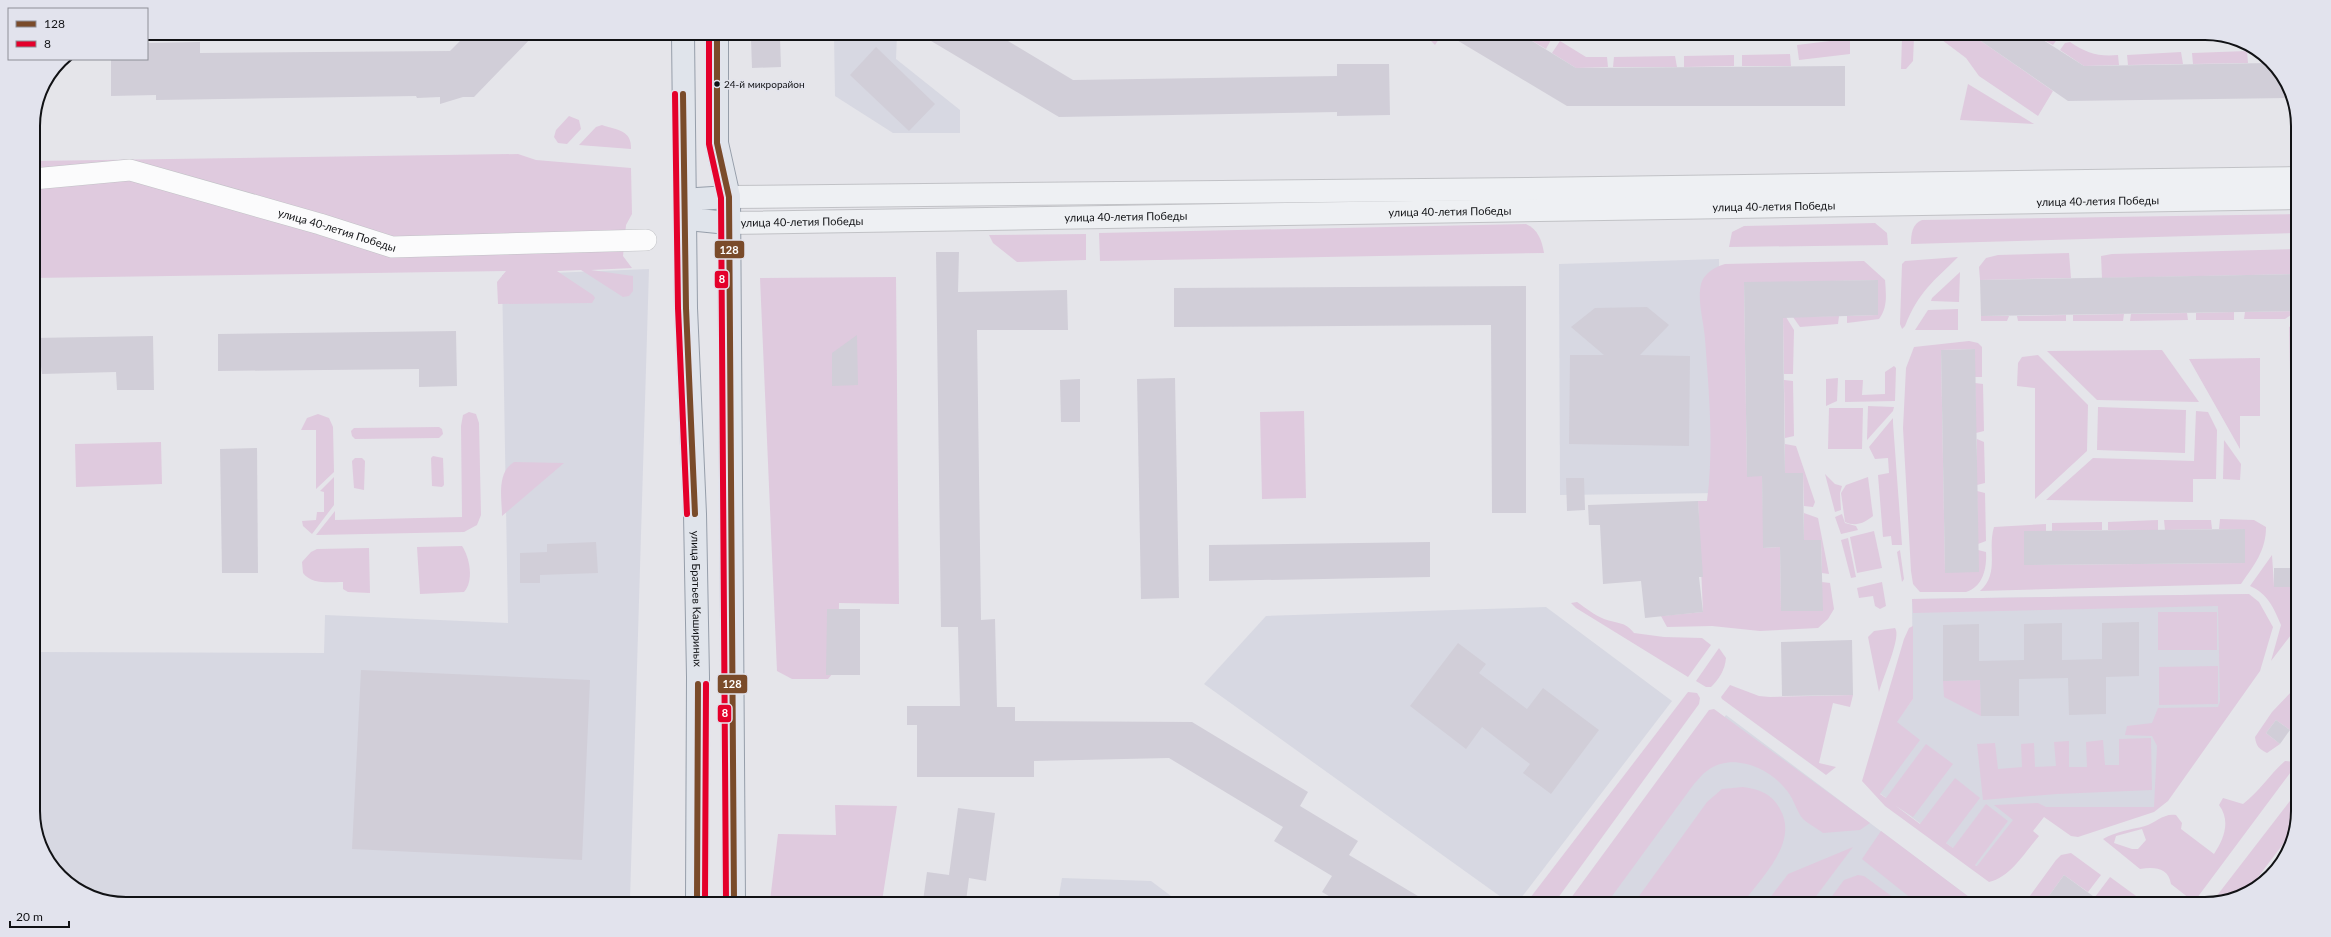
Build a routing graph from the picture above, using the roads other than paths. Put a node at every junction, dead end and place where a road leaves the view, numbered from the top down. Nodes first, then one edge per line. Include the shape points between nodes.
1 (683, 40) edge
2 (717, 40) edge
3 (40, 178) edge
4 (2291, 178) edge
5 (1415, 191) junction
6 (1923, 194) junction
7 (1895, 195) junction
8 (729, 197) junction
9 (2291, 198) edge
10 (686, 210) junction
11 (1415, 212) junction
12 (728, 223) junction
13 (646, 240) dead end
14 (697, 897) edge
15 (734, 897) edge

1 - 10 main road, улица Братьев Кашириных
2 - 8 main road via 716,143
3 - 13 street, улица 40-летия Победы via 130,170 392,247
4 - 6 street, улица 40-летия Победы
5 - 7 street, улица 40-летия Победы
5 - 8 street, улица 40-летия Победы
5 - 11 street
6 - 7 street, улица 40-летия Победы
6 - 9 street, улица 40-летия Победы
7 - 11 street, улица 40-летия Победы
8 - 10 main road, улица 40-летия Победы via 697,199
8 - 12 main road
10 - 12 main road, улица 40-летия Победы via 698,220
10 - 14 main road, улица Братьев Кашириных via 686,308 696,537
11 - 12 street, улица 40-летия Победы
12 - 15 main road

